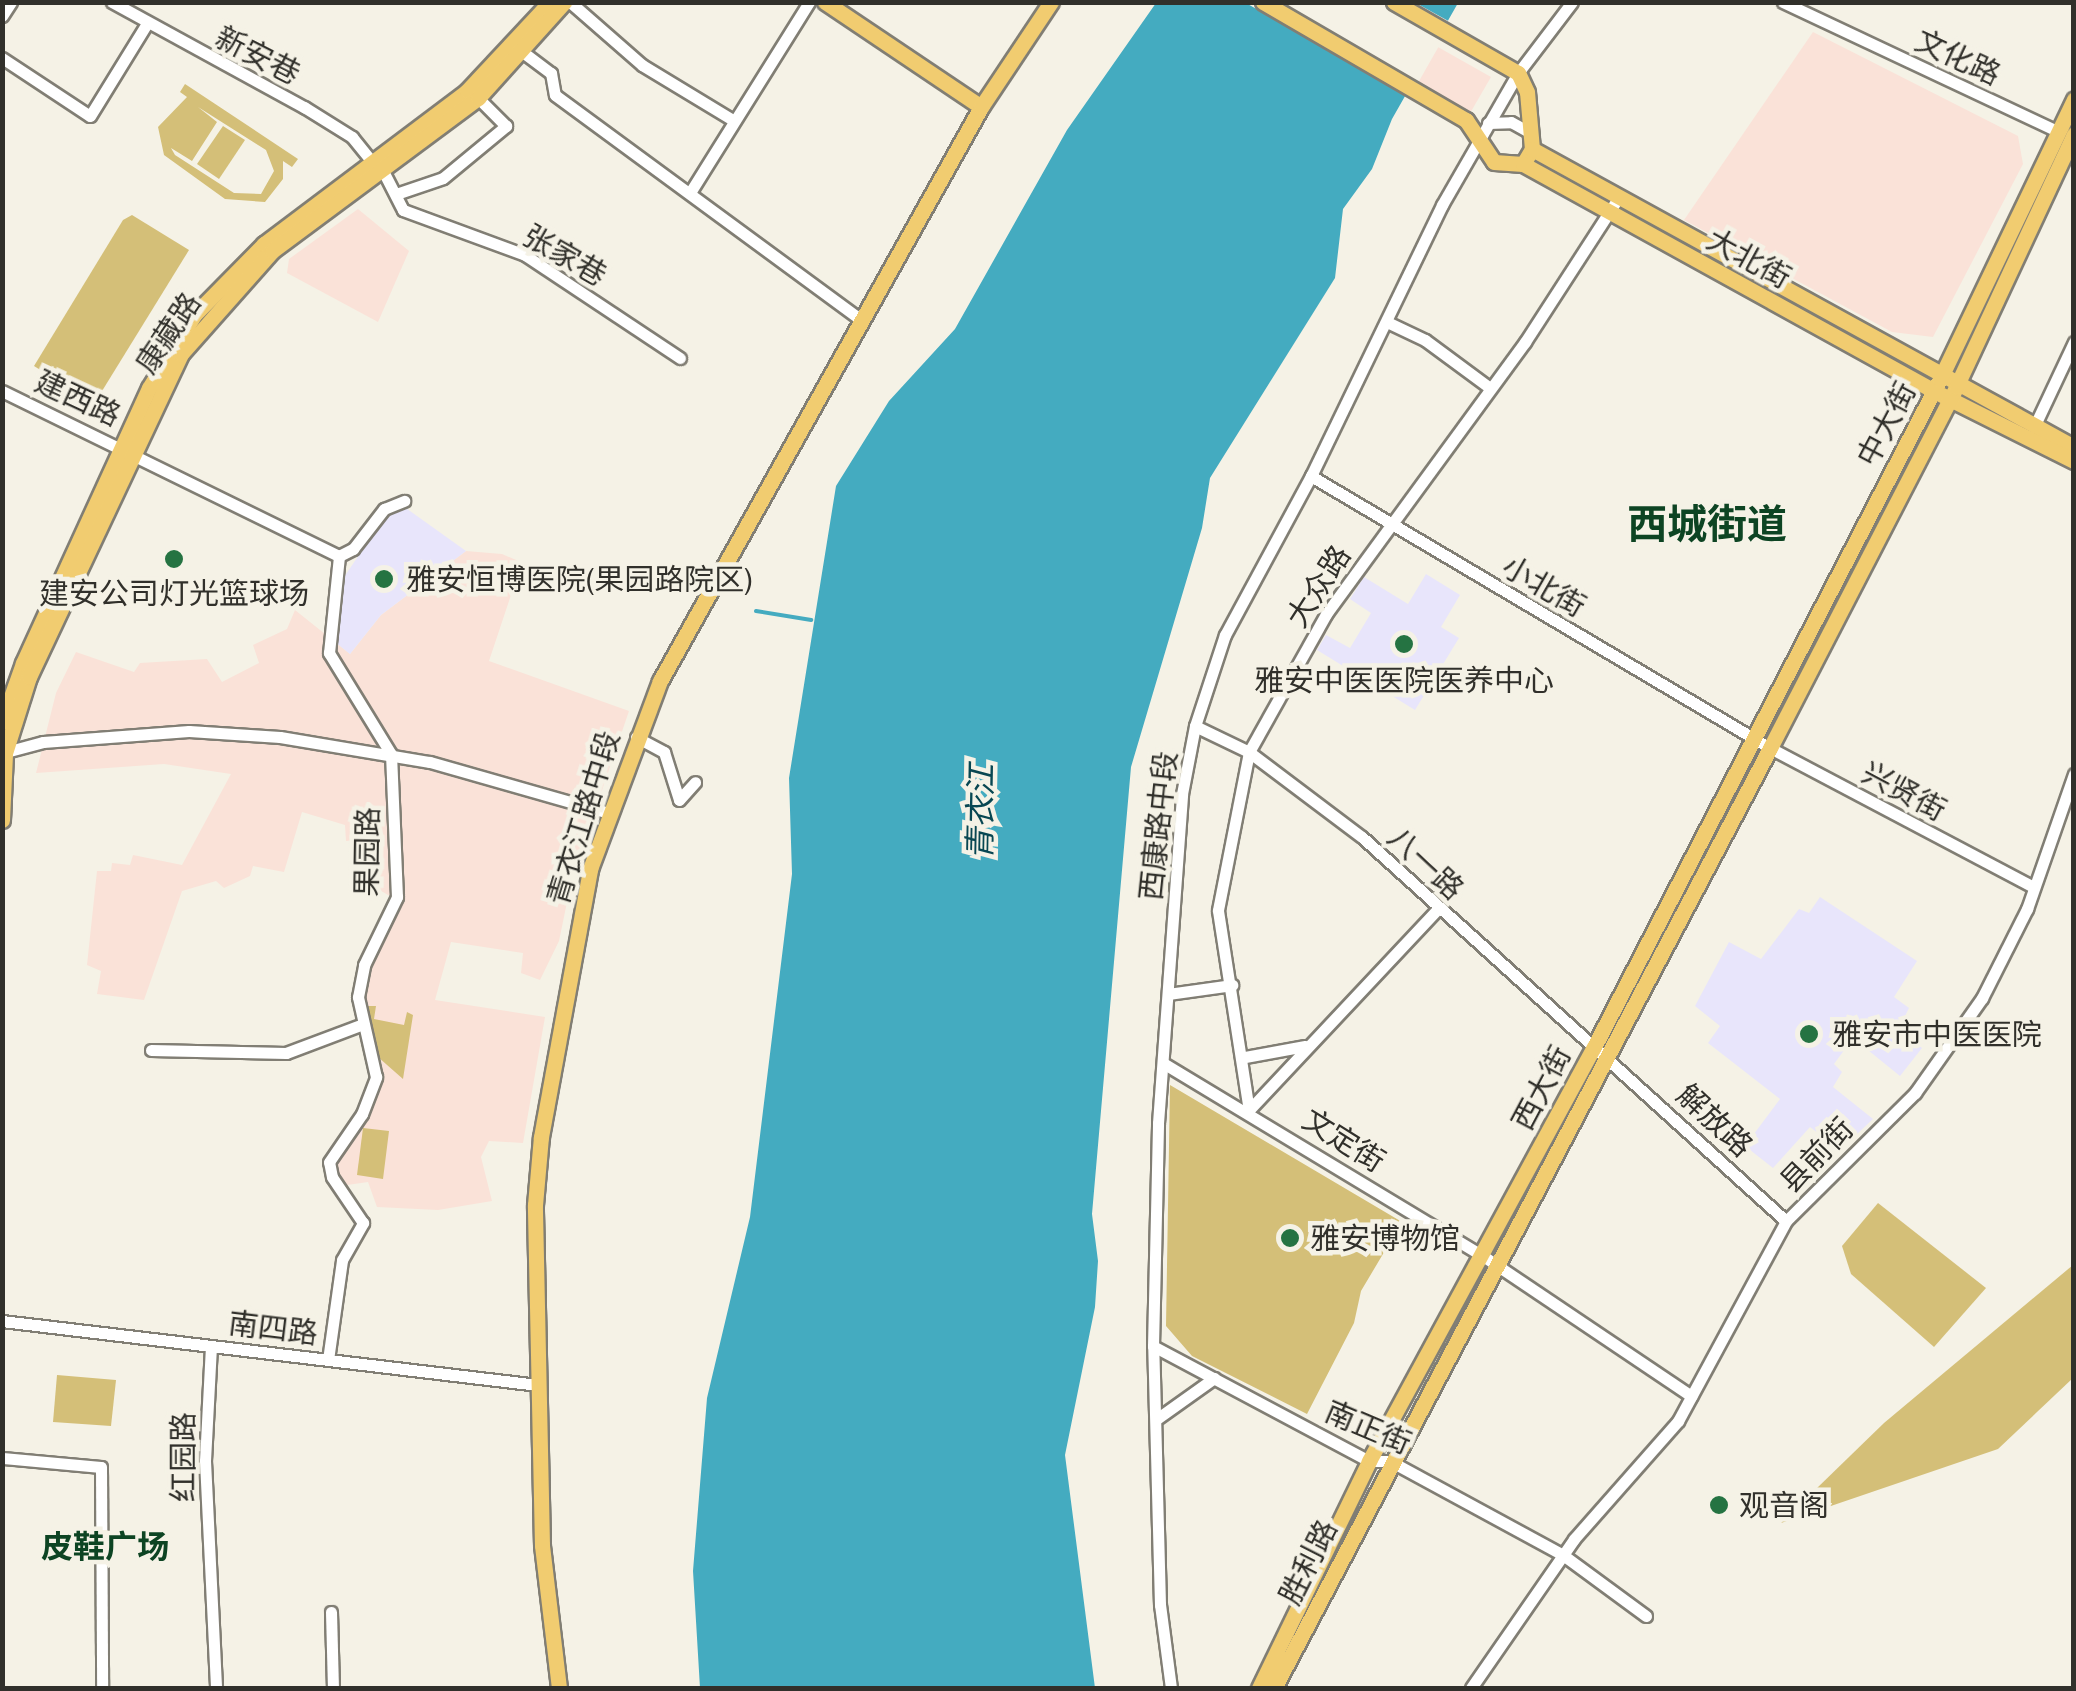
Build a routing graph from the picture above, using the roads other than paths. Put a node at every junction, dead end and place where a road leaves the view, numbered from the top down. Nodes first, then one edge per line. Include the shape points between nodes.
1 (11, 2) edge
2 (112, 2) edge
3 (550, 2) edge
4 (567, 2) edge
5 (810, 2) edge
6 (825, 2) edge
7 (1051, 2) edge
8 (1263, 2) edge
9 (1394, 2) edge
10 (1572, 2) edge
11 (1784, 2) edge
12 (2, 16) edge
13 (146, 25) junction
14 (524, 53) junction
15 (2, 58) edge
16 (1518, 73) junction
17 (478, 98) junction
18 (2074, 99) edge
19 (981, 107) junction
20 (731, 120) junction
21 (1484, 130) junction
22 (2069, 136) edge
23 (1528, 148) junction
24 (377, 166) junction
25 (691, 191) junction
26 (399, 192) junction
27 (1613, 207) junction
28 (861, 320) junction
29 (1388, 322) junction
30 (2074, 342) edge
31 (680, 358) dead end
32 (1490, 388) junction
33 (1945, 389) junction
34 (2, 391) edge
35 (2034, 428) junction
36 (2074, 447) edge
37 (127, 448) junction
38 (2074, 461) edge
39 (1312, 476) junction
40 (404, 502) dead end
41 (1389, 525) junction
42 (340, 556) junction
43 (2, 722) edge
44 (1195, 726) junction
45 (636, 737) junction
46 (1752, 737) junction
47 (1770, 748) junction
48 (1249, 752) junction
49 (4, 753) edge
50 (392, 754) junction
51 (2074, 774) edge
52 (695, 782) dead end
53 (609, 813) junction
54 (2, 820) edge
55 (2034, 888) junction
56 (1438, 910) junction
57 (1232, 985) junction
58 (1168, 994) junction
59 (363, 1024) junction
60 (1305, 1046) junction
61 (151, 1050) dead end
62 (1601, 1052) junction
63 (1245, 1057) junction
64 (1162, 1062) junction
65 (1249, 1111) junction
66 (1786, 1221) junction
67 (1490, 1261) junction
68 (2, 1321) edge
69 (211, 1346) junction
70 (1153, 1346) junction
71 (328, 1360) junction
72 (1214, 1378) junction
73 (538, 1385) junction
74 (1692, 1396) junction
75 (1158, 1418) junction
76 (2, 1458) edge
77 (1368, 1461) junction
78 (1390, 1461) junction
79 (1563, 1555) junction
80 (331, 1612) dead end
81 (1646, 1616) dead end
82 (102, 1688) edge
83 (216, 1688) edge
84 (333, 1688) edge
85 (558, 1688) edge
86 (1171, 1688) edge
87 (1259, 1688) edge
88 (1274, 1688) edge
89 (1471, 1688) edge

1 - 12 street
2 - 13 street, 新安巷
3 - 24 main road, 康藏路 via 466,90
4 - 14 main road, 康藏路
4 - 20 street via 642,65
5 - 20 street
6 - 19 main road
7 - 19 main road, 青衣江路中段
8 - 21 main road
9 - 16 main road
10 - 16 street, 西康路中段
11 - 22 street, 文化路
13 - 15 street via 90,116
13 - 24 street, 新安巷 via 304,106 352,137
14 - 17 main road, 康藏路
14 - 25 street via 551,74 555,95
16 - 21 street, 西康路中段
16 - 23 main road via 1527,92
17 - 24 main road, 康藏路
17 - 26 street via 506,126 443,178
18 - 22 main road, 中大街
19 - 28 main road, 青衣江路中段
20 - 25 street
21 - 23 street via 1511,122
21 - 23 main road, 大北街 via 1494,162
21 - 29 street, 西康路中段
22 - 33 main road, 中大街
23 - 27 main road, 大北街
24 - 26 street, 张家巷
24 - 37 main road, 康藏路 via 233,289 181,354
25 - 28 street
26 - 31 street, 张家巷 via 410,214 525,255
27 - 32 street, 大众路
27 - 33 main road, 大北街
28 - 45 main road, 青衣江路中段 via 668,666
29 - 32 street
29 - 39 street, 西康路中段
30 - 35 street
32 - 41 street, 大众路
33 - 35 main road
33 - 38 main road
33 - 46 main road, 中大街
33 - 47 main road, 西大街
34 - 37 street, 建西路
35 - 36 main road
37 - 42 street
37 - 43 main road, 康藏路
37 - 49 main road, 康藏路 via 29,676
39 - 41 street, 小北街
39 - 44 street, 西康路中段 via 1225,635
40 - 42 street via 384,509
41 - 46 street, 小北街
41 - 48 street, 大众路 via 1326,614
42 - 50 street, 果园路 via 329,653
44 - 48 street, 八一路
44 - 58 street, 西康路中段 via 1182,794
45 - 52 street via 664,752 680,800
45 - 53 main road, 青衣江路中段
46 - 47 street, 兴贤街
46 - 62 main road, 西大街
47 - 55 street, 兴贤街
47 - 62 main road, 西大街
48 - 56 street, 八一路 via 1362,837
48 - 57 street, 大众路 via 1218,910
49 - 50 street via 43,742 189,731
49 - 54 main road, 康藏路
50 - 53 street
50 - 59 street, 果园路 via 398,897 364,965 358,997
51 - 55 street, 县前街
53 - 73 main road, 青衣江路中段 via 584,892 540,1137 534,1204
55 - 66 street, 县前街 via 1998,971 1924,1082
56 - 60 street
56 - 62 street, 八一路
57 - 58 street
57 - 63 street, 大众路
58 - 64 street, 西康路中段
59 - 61 street via 286,1053
59 - 71 street, 果园路 via 376,1077 362,1114 329,1162 363,1223 342,1260
60 - 63 street
60 - 65 street
62 - 66 street, 解放路
62 - 67 main road, 西大街
63 - 65 street, 大众路
64 - 65 street, 文定街
64 - 70 street, 西康路中段
65 - 67 street, 文定街
66 - 74 street, 县前街
67 - 74 street, 文定街
67 - 77 main road, 西大街
67 - 78 main road, 西大街
68 - 69 street, 南四路
69 - 71 street, 南四路
69 - 83 street, 红园路 via 205,1461
70 - 72 street, 南正街
70 - 75 street, 西康路中段
71 - 73 street, 南四路
72 - 75 street
72 - 77 street, 南正街
73 - 85 main road, 青衣江路中段 via 542,1545
74 - 79 street, 县前街
75 - 86 street, 西康路中段 via 1157,1547
76 - 82 street via 104,1467
77 - 78 street, 南正街
77 - 87 main road, 胜利路
78 - 79 street, 南正街
78 - 88 main road, 胜利路
79 - 81 street, 南正街
79 - 89 street, 县前街
80 - 84 street

